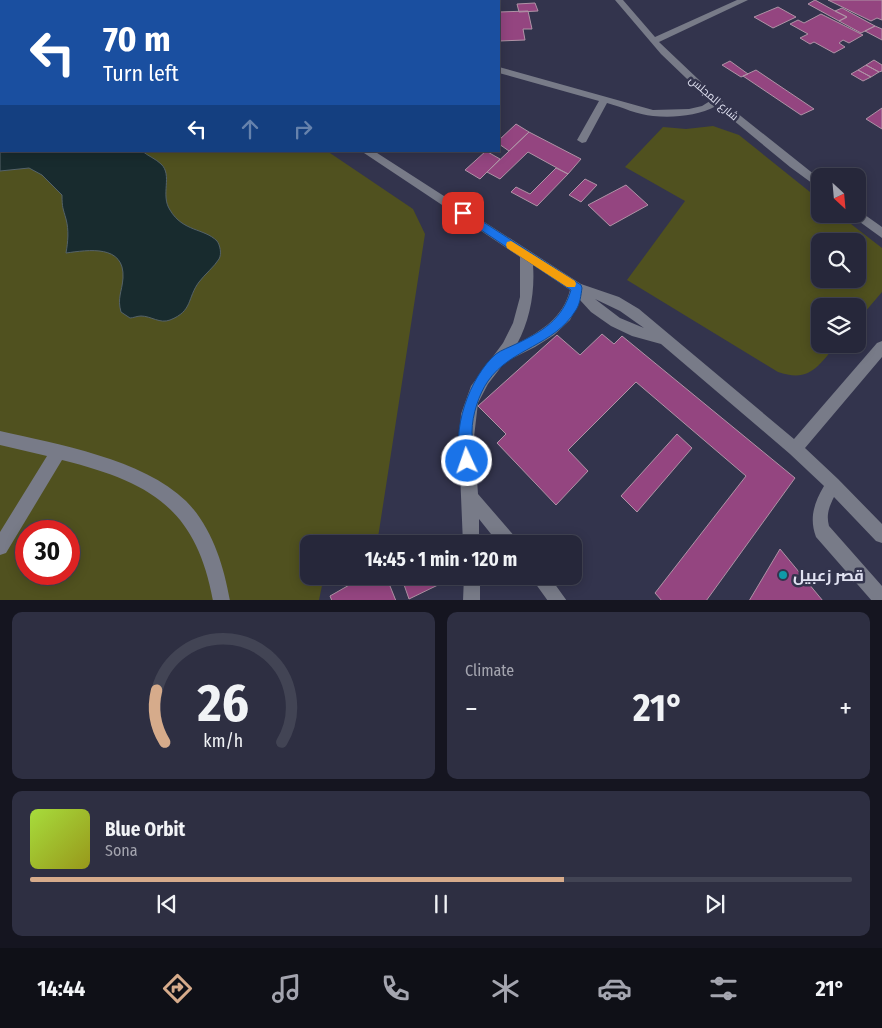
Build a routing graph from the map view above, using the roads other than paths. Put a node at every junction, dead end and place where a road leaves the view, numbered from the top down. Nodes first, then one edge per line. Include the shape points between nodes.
1 (619, 0) edge
2 (744, 0) edge
3 (654, 41) junction
4 (500, 70) edge
5 (604, 100) junction
6 (717, 101) junction
7 (582, 140) dead end
8 (368, 152) edge
9 (811, 178) edge
10 (866, 221) edge
11 (882, 233) edge
12 (526, 255) junction
13 (577, 288) junction
14 (664, 339) junction
15 (882, 347) edge
16 (501, 357) junction
17 (0, 438) edge
18 (795, 449) junction
19 (59, 451) junction
20 (833, 484) junction
21 (470, 497) junction
22 (471, 535) edge
23 (502, 535) edge
24 (882, 535) edge
25 (0, 547) edge
26 (472, 585) edge
27 (546, 585) edge
28 (882, 599) edge
29 (222, 600) edge
30 (471, 600) edge
31 (559, 600) edge

1 - 3 street, شارع المجلس
2 - 3 street
3 - 6 street, شارع المجلس
4 - 5 street
5 - 6 street via 653,113 672,114 705,108
5 - 7 street
6 - 9 street, شارع المجلس
8 - 12 street
10 - 11 street
12 - 13 street
12 - 16 street via 529,281 526,307 516,333
13 - 14 street via 601,294 624,305
13 - 14 street via 592,306 613,322 637,333
13 - 16 street via 572,306 558,324 542,337
14 - 18 street
15 - 18 street
16 - 21 street via 483,377 471,402 466,430
17 - 19 street
18 - 20 street
19 - 25 street
19 - 29 street via 113,468 155,487 179,506 196,526 209,550
20 - 24 street
20 - 28 street via 819,511 819,524
21 - 22 street
21 - 23 street
26 - 30 street
27 - 31 street

